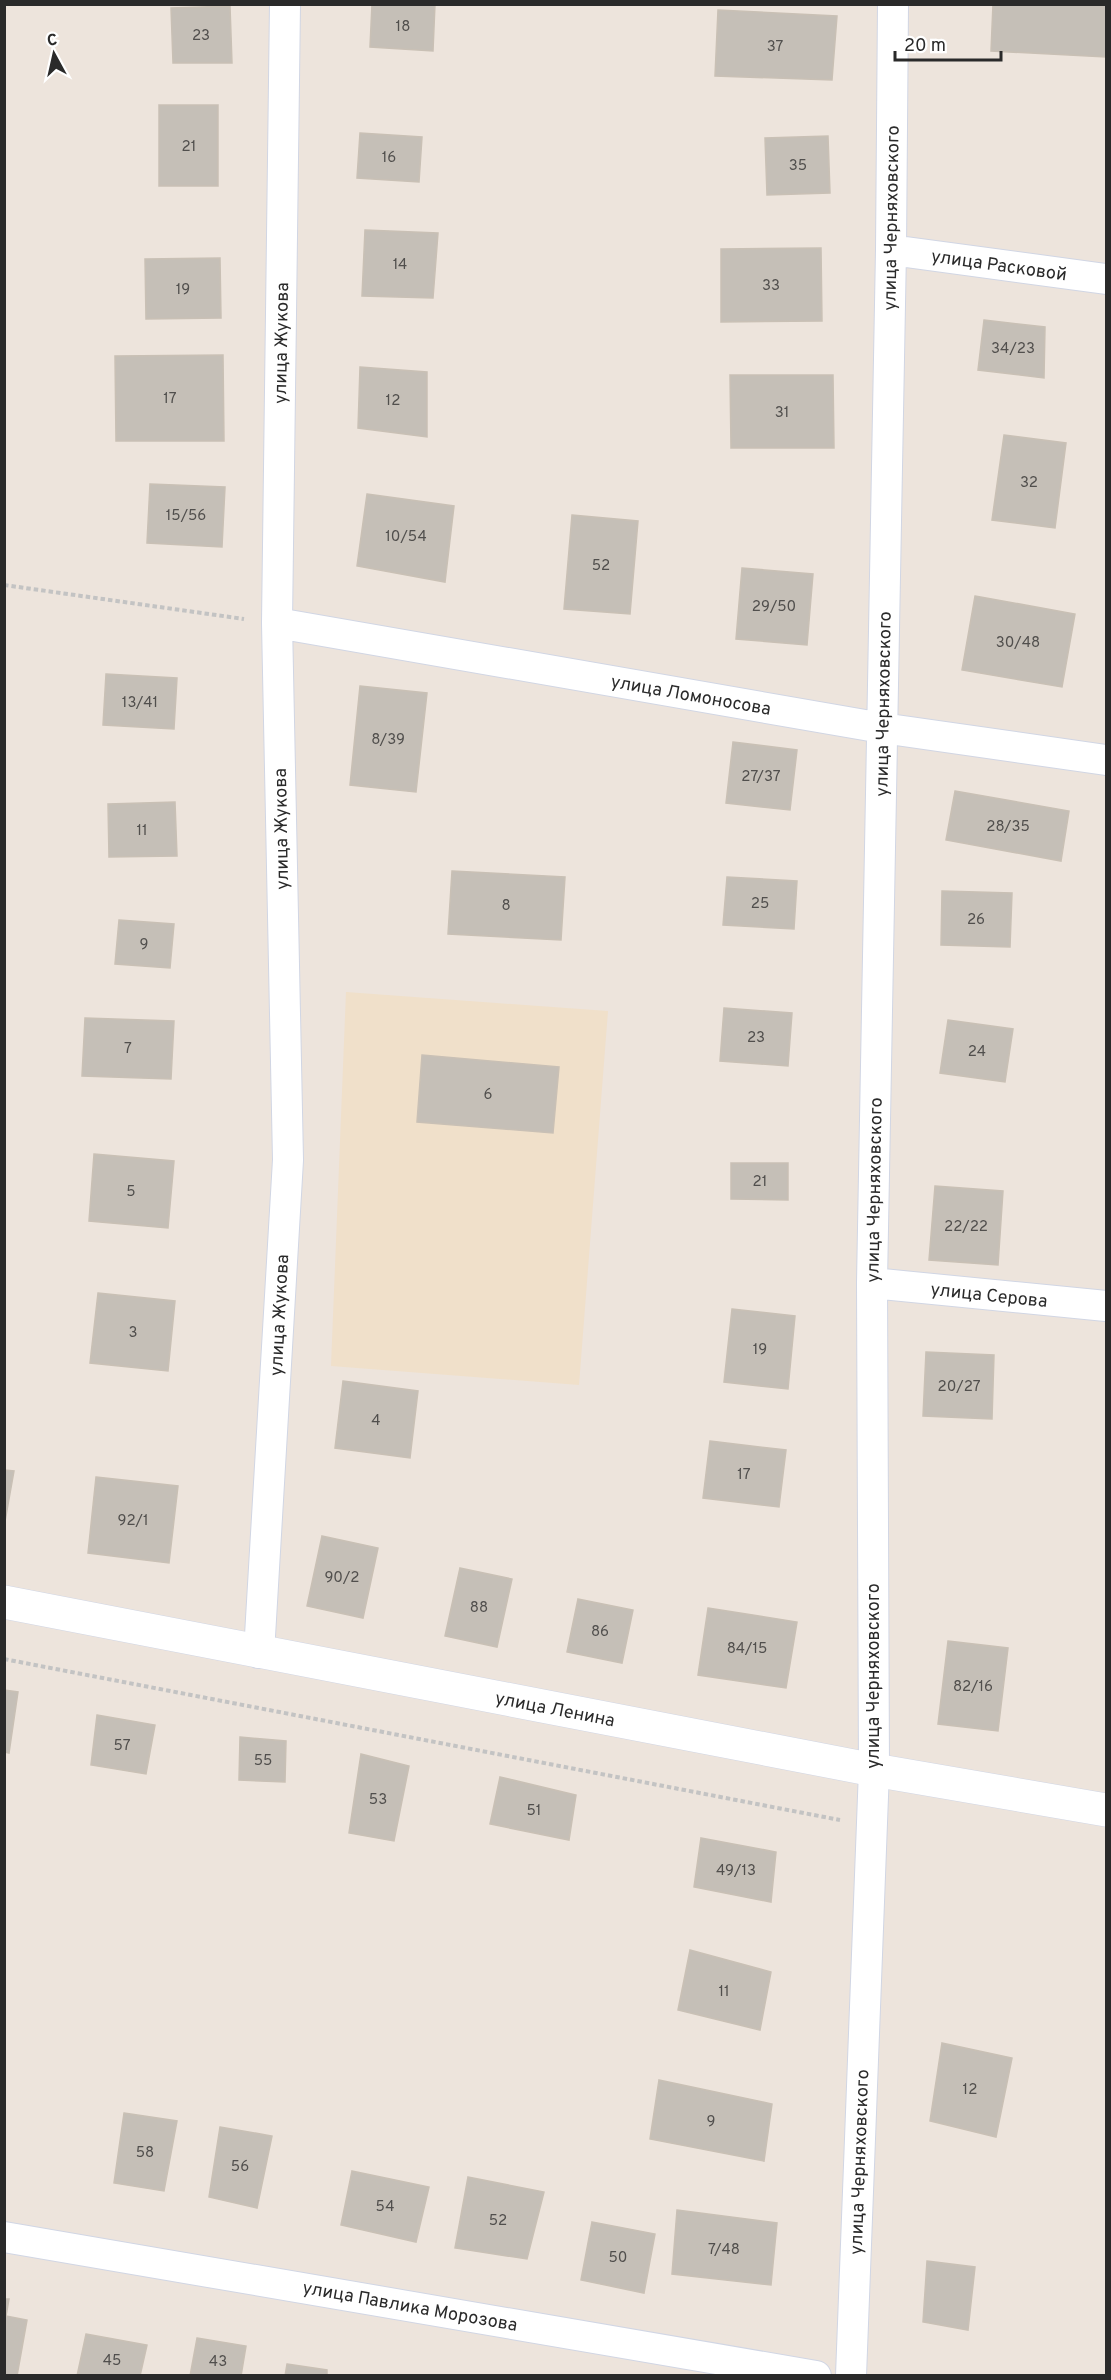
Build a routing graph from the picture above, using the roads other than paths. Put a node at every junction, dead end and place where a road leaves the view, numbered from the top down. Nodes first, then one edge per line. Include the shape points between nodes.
1 (285, 4) edge
2 (893, 4) edge
3 (891, 250) junction
4 (1107, 279) edge
5 (277, 623) junction
6 (882, 728) junction
7 (1107, 760) edge
8 (872, 1283) junction
9 (1107, 1306) edge
10 (4, 1602) edge
11 (259, 1653) junction
12 (874, 1770) junction
13 (1107, 1810) edge
14 (4, 2237) edge
15 (816, 2376) edge
16 (850, 2376) edge

1 - 5 street, улица Жукова
2 - 3 street, улица Черняховского
3 - 4 street, улица Расковой
3 - 6 street, улица Черняховского
5 - 6 street, улица Ломоносова
5 - 11 street, улица Жукова via 288,1160
6 - 7 street, улица Ломоносова
6 - 8 street, улица Черняховского
8 - 9 street, улица Серова
8 - 12 street, улица Черняховского
10 - 11 street, улица Ленина
11 - 12 street, улица Ленина
12 - 13 street, улица Ленина
12 - 16 street, улица Черняховского
14 - 15 street, улица Павлика Морозова

